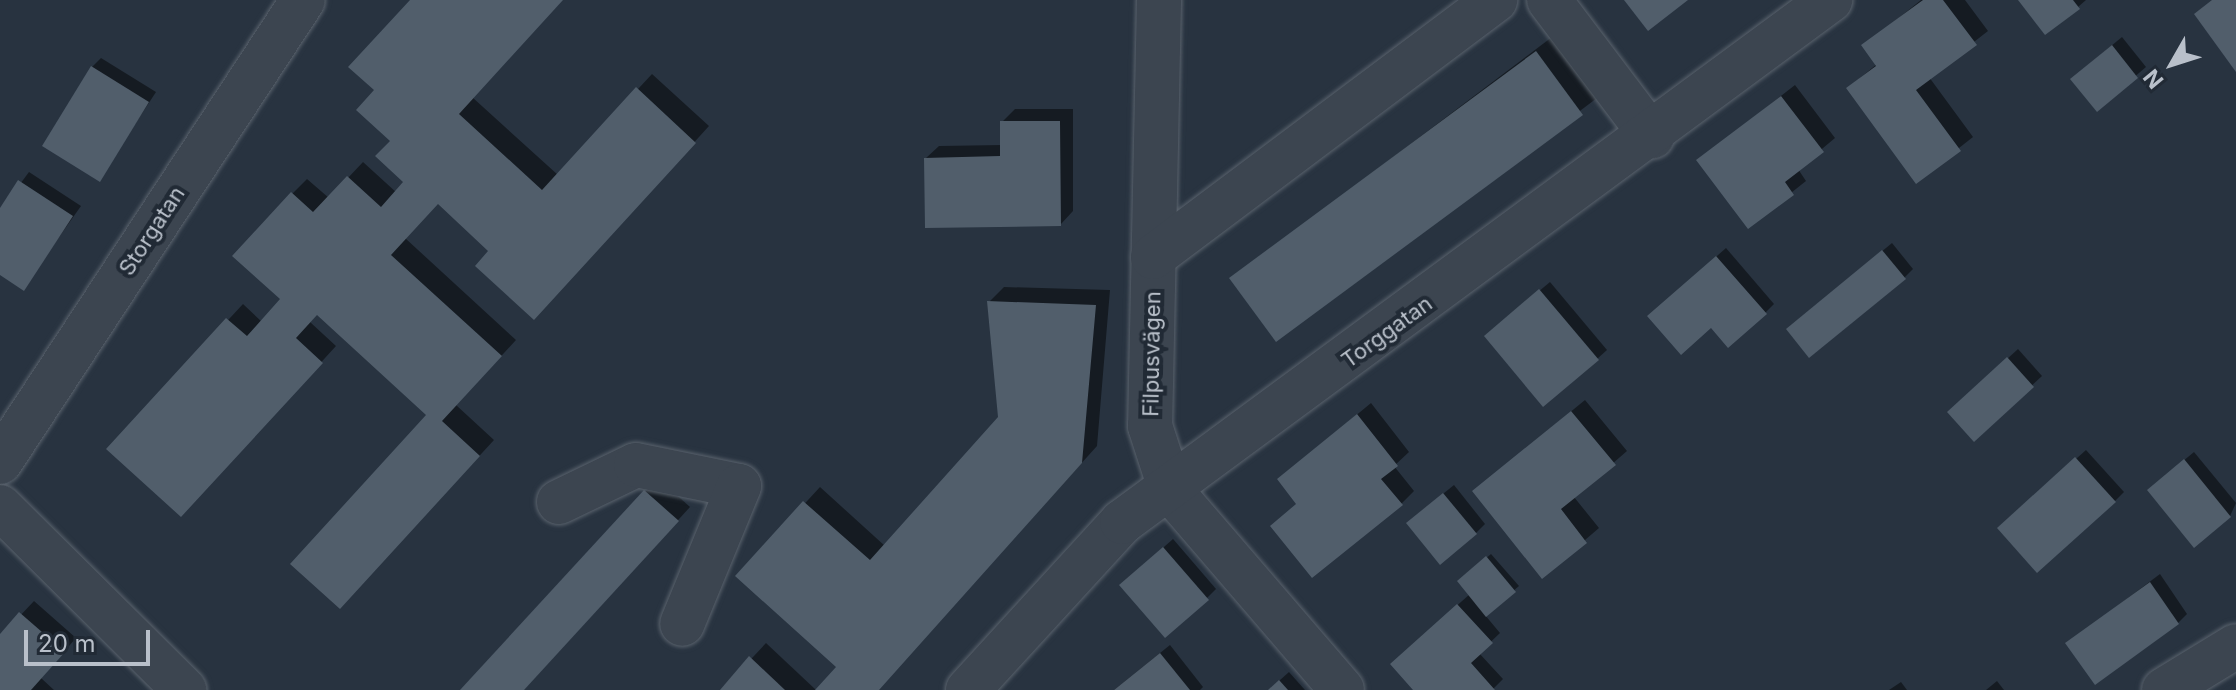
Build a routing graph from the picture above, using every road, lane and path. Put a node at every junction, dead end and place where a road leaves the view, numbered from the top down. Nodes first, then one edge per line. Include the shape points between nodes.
1 (303, 0) edge
2 (1159, 0) edge
3 (1495, 0) edge
4 (1549, 0) edge
5 (1830, 0) edge
6 (1652, 136) junction
7 (1153, 257) junction
8 (0, 462) edge
9 (1171, 491) junction
10 (559, 502) dead end
11 (0, 507) edge
12 (682, 624) dead end
13 (2236, 646) edge
14 (184, 690) edge
15 (968, 690) edge
16 (1342, 690) edge
17 (2164, 690) edge

1 - 8 street, Storgatan
2 - 7 street, Filpusvägen
3 - 7 street
4 - 6 street
5 - 6 street, Torggatan
6 - 9 street, Torggatan
7 - 9 street, Filpusvägen via 1150,426
9 - 15 street, Torggatan via 1122,522
9 - 16 street, Filpusvägen
10 - 12 street via 636,465 739,486
11 - 14 street
13 - 17 street

